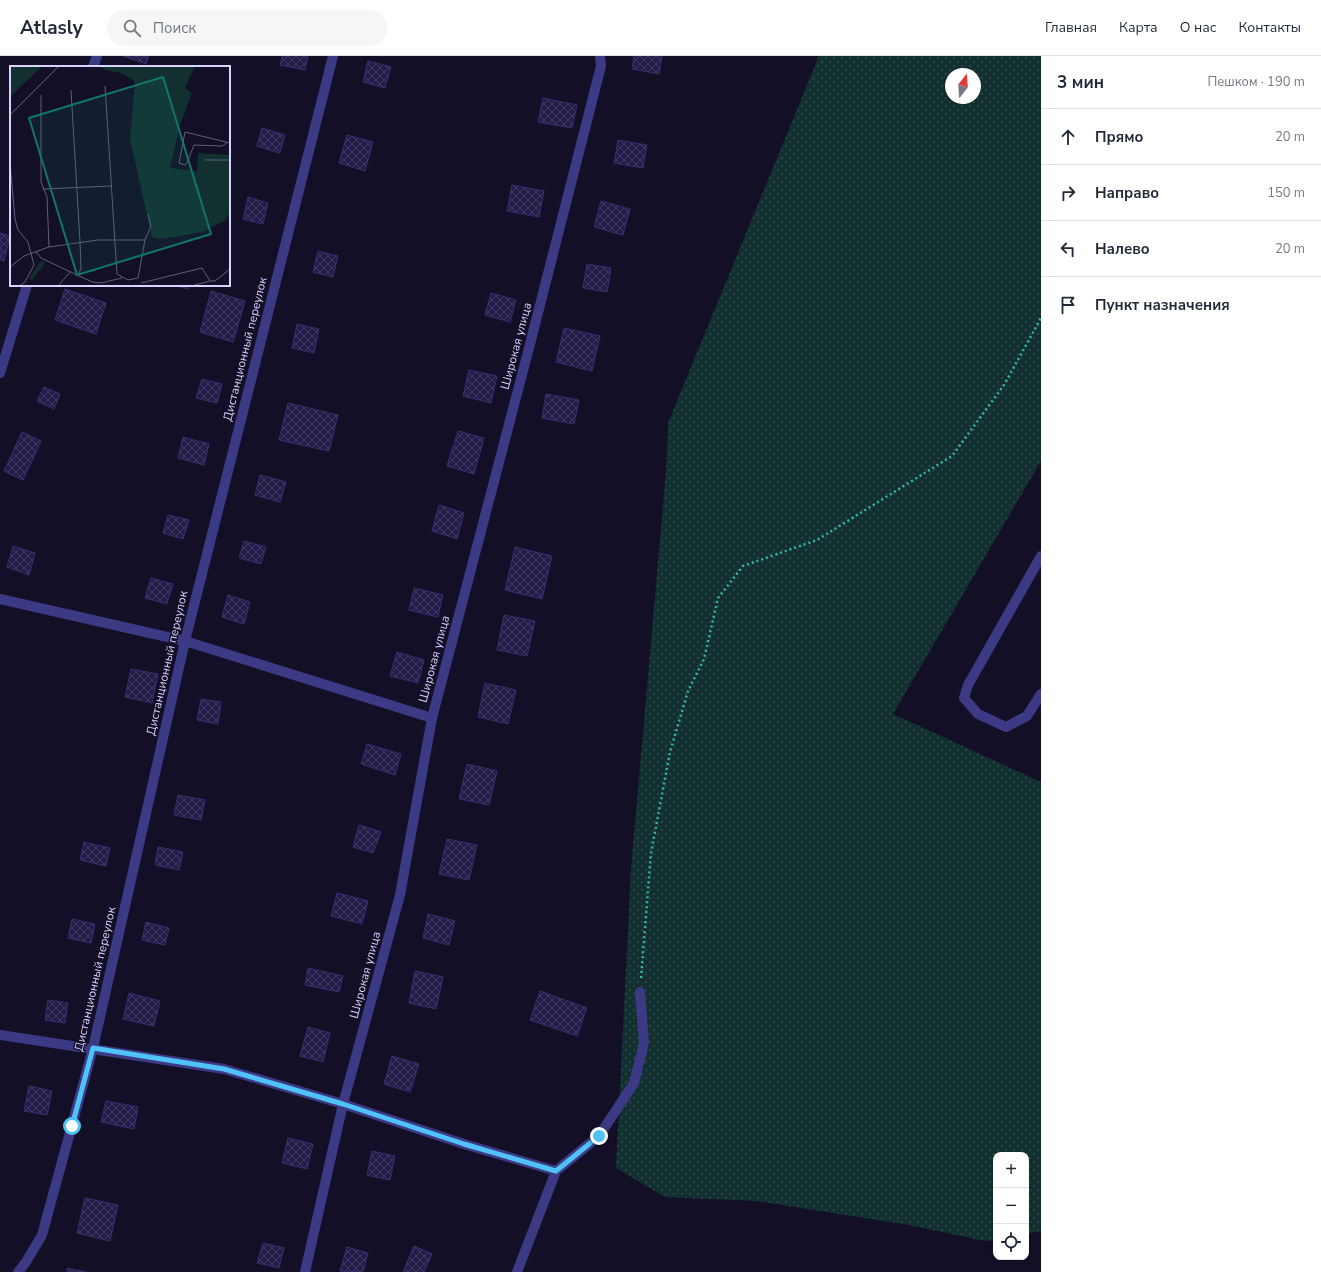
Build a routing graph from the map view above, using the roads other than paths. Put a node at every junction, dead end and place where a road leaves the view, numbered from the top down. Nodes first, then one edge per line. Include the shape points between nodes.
1 (97, 56) edge
2 (333, 56) edge
3 (600, 56) edge
4 (93, 66) edge
5 (27, 286) edge
6 (0, 373) edge
7 (1041, 556) edge
8 (0, 599) edge
9 (185, 641) junction
10 (1041, 694) edge
11 (432, 718) junction
12 (640, 992) road end
13 (0, 1035) edge
14 (93, 1048) junction
15 (343, 1104) junction
16 (556, 1171) junction
17 (18, 1272) edge
18 (305, 1272) edge
19 (517, 1272) edge

1 - 4 street
2 - 9 street, Дистанционный переулок
3 - 11 street, Широкая улица via 599,74
5 - 6 street
7 - 10 street via 968,685 964,698 978,714 1006,727 1027,716
8 - 9 street
9 - 11 street
9 - 14 street, Дистанционный переулок
11 - 15 street, Широкая улица via 400,895
12 - 16 street via 644,1043 634,1083 599,1136
13 - 14 street
14 - 15 street via 224,1069
14 - 17 street, Дистанционный переулок via 42,1235
15 - 16 street
15 - 18 street, Широкая улица
16 - 19 street

